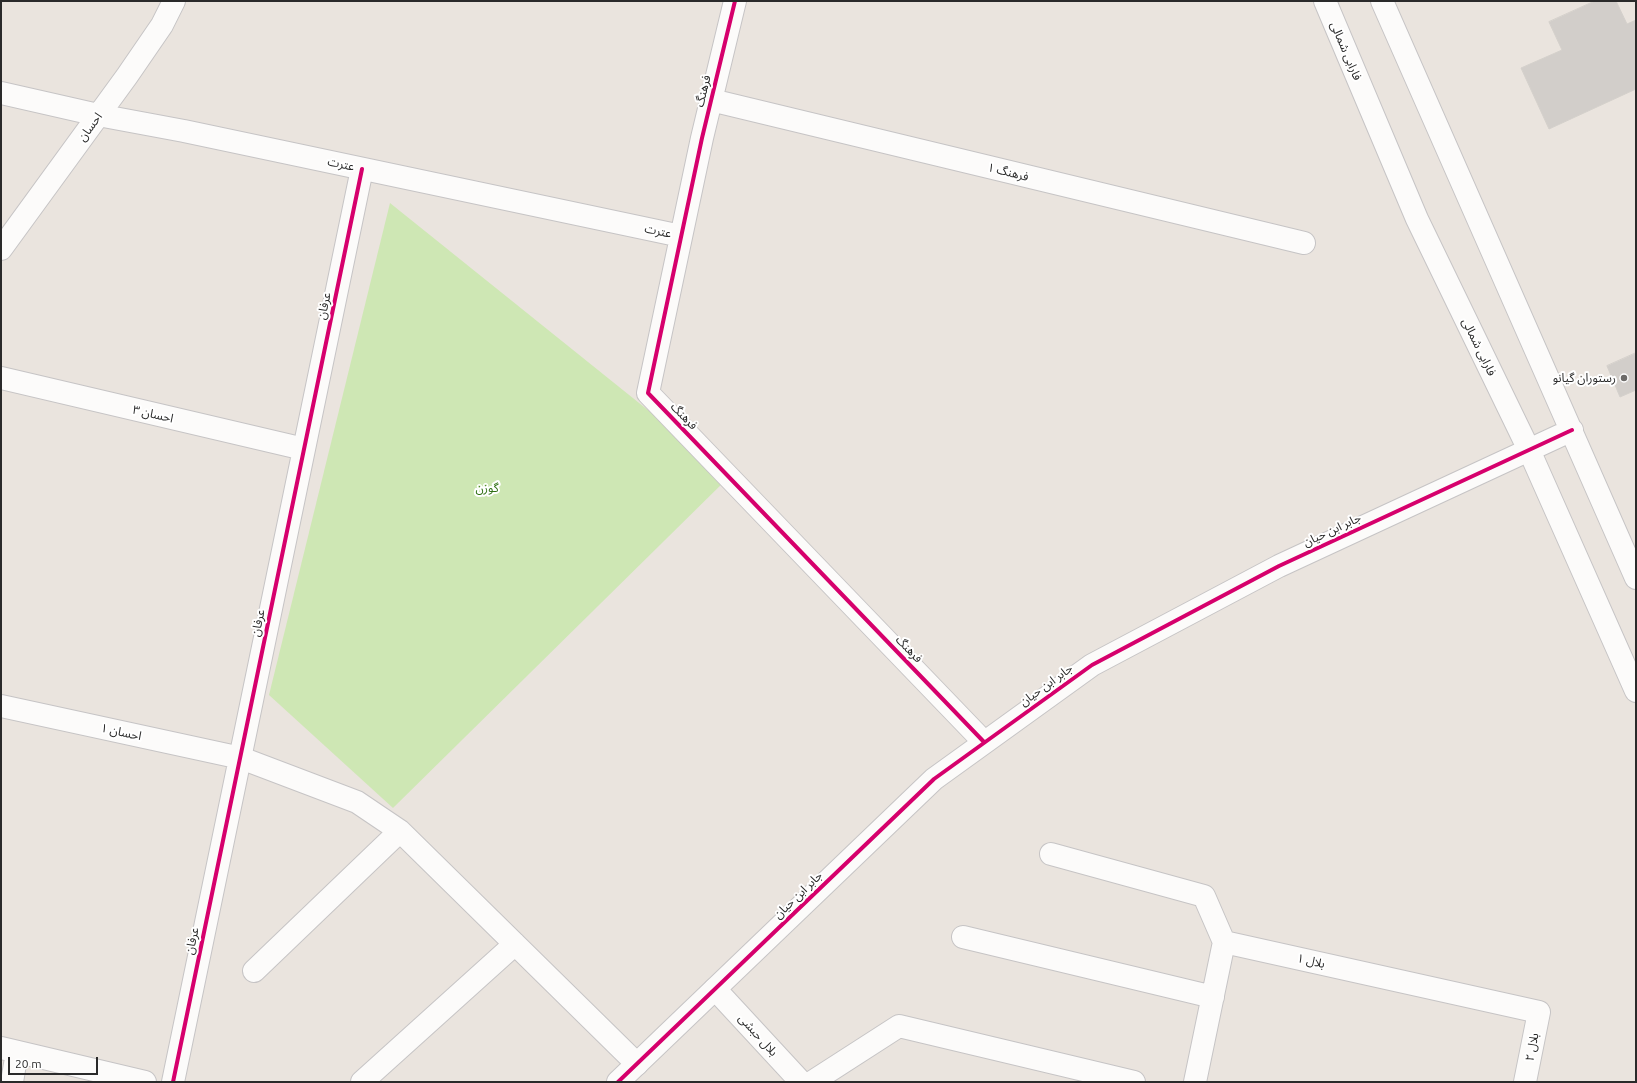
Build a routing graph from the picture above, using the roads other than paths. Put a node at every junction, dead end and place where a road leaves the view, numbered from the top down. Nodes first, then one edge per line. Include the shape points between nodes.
1 (174, 1) edge
2 (735, 1) edge
3 (1325, 1) edge
4 (1382, 1) edge
5 (1, 93) edge
6 (712, 100) junction
7 (98, 115) junction
8 (362, 169) junction
9 (681, 236) junction
10 (1304, 243) dead end
11 (1, 249) edge
12 (1, 378) edge
13 (1572, 430) junction
14 (304, 449) junction
15 (1529, 450) junction
16 (1631, 553) edge
17 (1636, 578) edge
18 (1636, 691) edge
19 (1, 706) edge
20 (984, 742) junction
21 (241, 758) junction
22 (400, 831) junction
23 (1051, 854) dead end
24 (963, 937) dead end
25 (1224, 942) junction
26 (515, 944) junction
27 (254, 971) dead end
28 (715, 988) junction
29 (1213, 997) junction
30 (1538, 1012) joint
31 (9, 1050) edge
32 (637, 1064) junction
33 (12, 1082) edge
34 (145, 1082) edge
35 (174, 1082) edge
36 (362, 1082) edge
37 (618, 1082) edge
38 (801, 1082) edge
39 (812, 1082) edge
40 (1134, 1082) edge
41 (1196, 1082) edge
42 (1525, 1082) edge

1 - 7 street, احسان via 162,25
2 - 6 street, فرهنگ
3 - 15 street, فارابی شمالی via 1417,219
4 - 13 street
5 - 7 street, عترت
6 - 9 street, فرهنگ
6 - 10 street, فرهنگ ۱
7 - 8 street, عترت
7 - 11 street, احسان
8 - 9 street, عترت
8 - 14 street, عرفان
9 - 20 street, فرهنگ via 648,393
12 - 14 street, احسان ۳
13 - 15 street, جابر ابن حیان
13 - 16 street
14 - 21 street, عرفان
15 - 18 street, فارابی شمالی
15 - 20 street, جابر ابن حیان via 1279,566 1092,665
16 - 17 street
19 - 21 street, احسان ۱
20 - 28 street, جابر ابن حیان via 934,779
21 - 22 street, احسان ۱ via 356,802
21 - 35 street, عرفان
22 - 26 street, احسان ۱
22 - 27 street
23 - 25 street via 1204,896
24 - 29 street
25 - 29 street
25 - 30 street, بلال ۱
26 - 32 street, احسان ۱
26 - 36 street
28 - 32 street, جابر ابن حیان
28 - 38 street, بلال حبشی
29 - 41 street
30 - 42 street, بلال ۲
31 - 33 street
31 - 34 street
32 - 37 street, جابر ابن حیان
39 - 40 street via 899,1026

